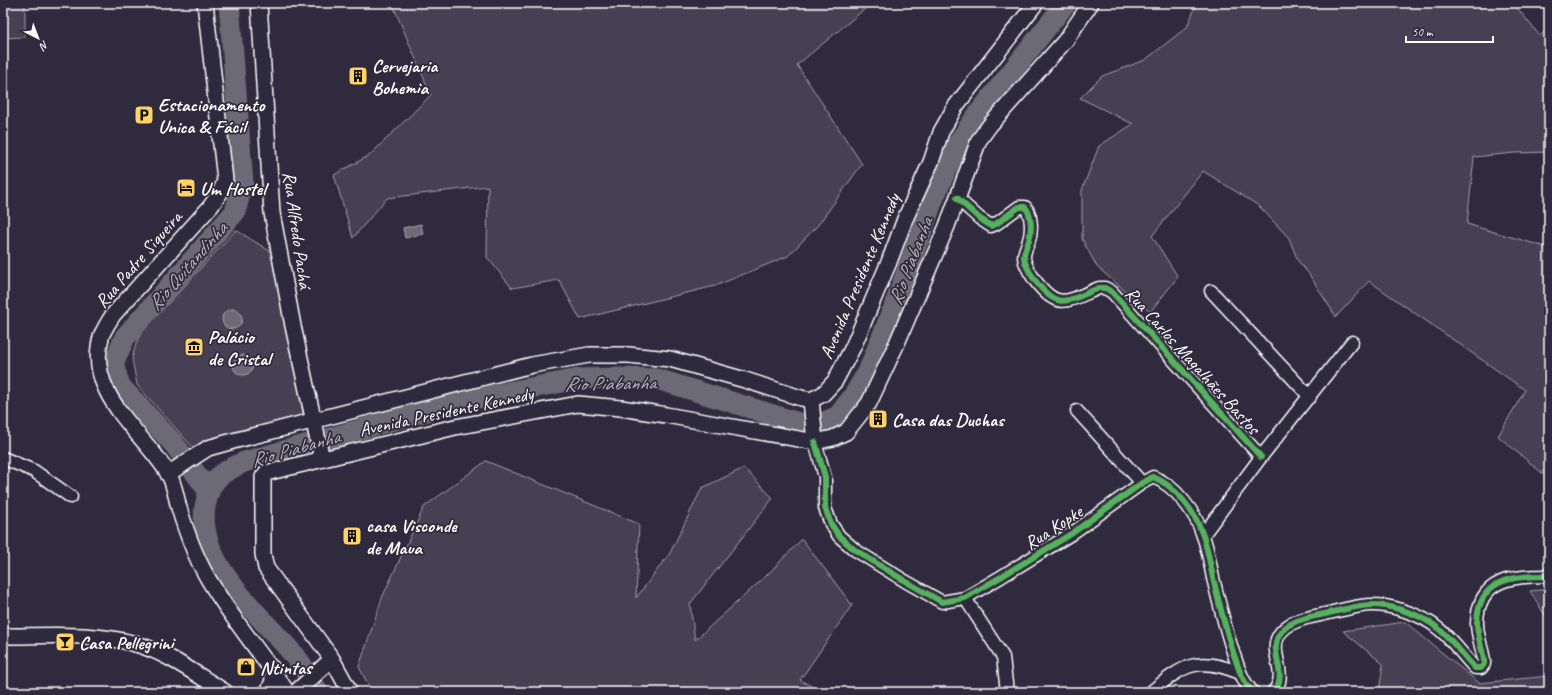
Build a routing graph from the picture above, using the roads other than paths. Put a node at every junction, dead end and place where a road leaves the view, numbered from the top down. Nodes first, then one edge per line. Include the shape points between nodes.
1 (205, 3) edge
2 (259, 3) edge
3 (1036, 3) edge
4 (1091, 3) edge
5 (957, 198) junction
6 (1211, 291) dead end
7 (1352, 342) dead end
8 (1310, 397) junction
9 (811, 400) junction
10 (1077, 412) dead end
11 (314, 425) junction
12 (815, 442) junction
13 (321, 457) junction
14 (1261, 457) junction
15 (3, 458) edge
16 (173, 471) junction
17 (1142, 482) junction
18 (71, 497) dead end
19 (1203, 535) junction
20 (1549, 576) edge
21 (965, 598) junction
22 (3, 636) edge
23 (332, 659) junction
24 (272, 668) junction
25 (1240, 673) junction
26 (224, 692) edge
27 (268, 692) edge
28 (287, 692) edge
29 (296, 692) edge
30 (350, 692) edge
31 (1007, 692) edge
32 (1151, 692) edge
33 (1253, 692) edge
34 (1272, 692) edge

1 - 16 main road, Rua Padre Siqueira via 225,180 211,206 113,315 103,333 99,350 101,376 118,410
2 - 11 main road, Rua Alfredo Pachá via 272,213
3 - 9 main road, Avenida Presidente Kennedy via 955,107 941,132 931,162 853,346 835,381 823,394
4 - 5 main road, Avenida Presidente Kennedy via 1065,42 979,140
5 - 12 main road, Avenida Presidente Kennedy via 925,279 869,403 846,432
5 - 14 street, Rua Carlos Magalhães Bastos via 991,226 1019,206 1025,207 1030,215 1030,228 1024,258 1030,272 1051,298 1067,301 1099,288 1112,292
6 - 8 street
7 - 8 street
8 - 14 street
9 - 11 main road, Avenida Presidente Kennedy via 670,359 589,355 532,365
9 - 12 main road
10 - 17 street
11 - 13 main road, Rua Alfredo Pachá
11 - 16 main road, Avenida Presidente Kennedy via 208,448
12 - 13 main road, Avenida Presidente Kennedy via 666,415 578,404 455,427
12 - 21 street, Rua Kopke via 825,477 825,508 839,536 855,550 932,598 942,602
13 - 23 main road, Avenida Presidente Kennedy via 266,473 263,477 263,554 266,568
14 - 19 street
15 - 18 street via 34,471
16 - 24 main road, Rua Padre Siqueira via 189,540 206,575
17 - 19 street, Rua Kopke via 1153,477 1173,490 1190,510
17 - 21 street, Rua Kopke via 1071,534
19 - 25 street, Rua Kopke via 1222,619
20 - 34 street via 1507,579 1495,584 1486,593 1480,604 1477,625 1484,660 1481,668 1475,668 1439,629 1420,616 1394,608 1362,606 1312,617 1285,628 1278,638 1280,682
21 - 31 street via 1003,657
22 - 26 main road via 113,639 138,644 160,653
23 - 29 main road
23 - 30 main road
24 - 27 main road via 273,682
24 - 28 main road, Rua Padre Siqueira
25 - 32 street via 1210,663 1194,664
25 - 33 street, Rua Kopke

